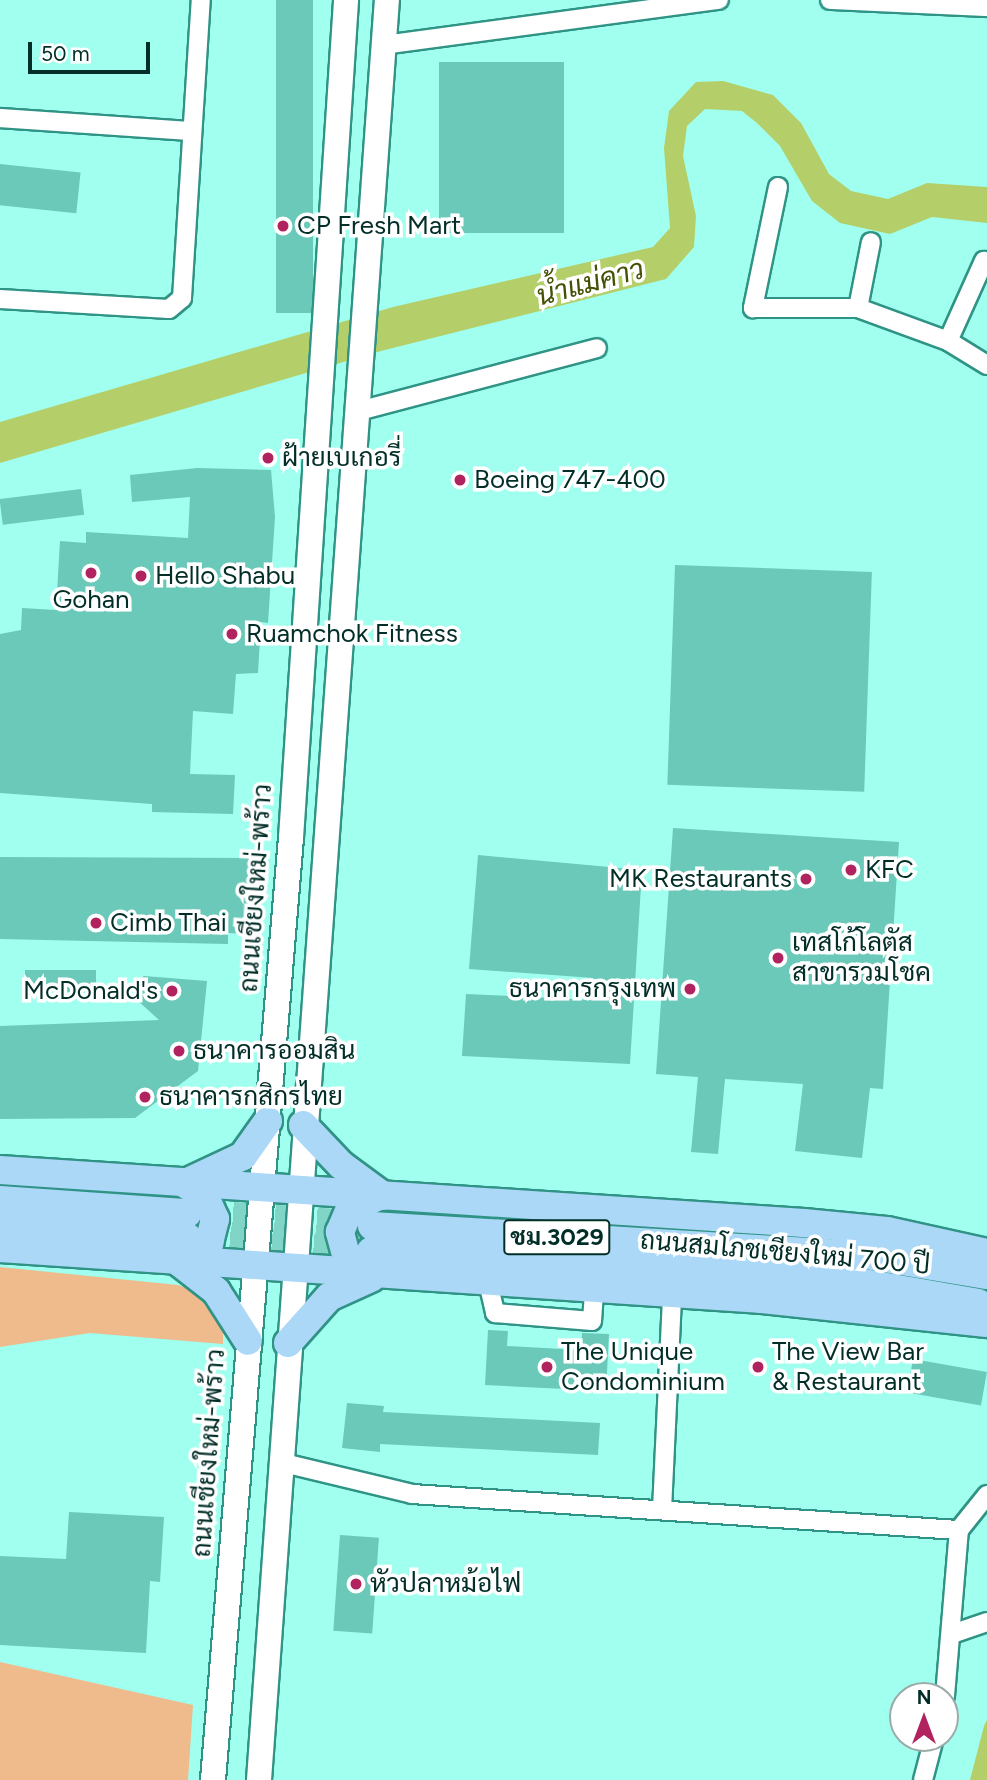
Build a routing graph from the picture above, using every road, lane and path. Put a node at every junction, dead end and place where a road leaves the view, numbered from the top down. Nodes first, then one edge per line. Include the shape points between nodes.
1 (201, 0) edge
2 (346, 0) edge
3 (387, 0) edge
4 (719, 0) edge
5 (830, 0) edge
6 (639, 5) edge
7 (987, 7) edge
8 (384, 45) junction
9 (0, 118) edge
10 (192, 131) junction
11 (778, 187) dead end
12 (871, 242) dead end
13 (984, 261) dead end
14 (0, 299) edge
15 (858, 309) junction
16 (948, 341) junction
17 (597, 348) dead end
18 (987, 365) edge
19 (360, 401) junction
20 (268, 1121) junction
21 (303, 1125) junction
22 (0, 1170) edge
23 (184, 1183) junction
24 (262, 1188) junction
25 (298, 1189) junction
26 (383, 1196) junction
27 (0, 1200) edge
28 (0, 1221) edge
29 (185, 1237) junction
30 (0, 1248) edge
31 (373, 1251) junction
32 (987, 1253) edge
33 (255, 1268) junction
34 (293, 1269) junction
35 (987, 1275) edge
36 (672, 1294) junction
37 (987, 1306) edge
38 (987, 1323) edge
39 (248, 1341) junction
40 (288, 1343) junction
41 (279, 1462) junction
42 (987, 1495) edge
43 (662, 1510) junction
44 (959, 1530) junction
45 (987, 1622) edge
46 (953, 1634) junction
47 (947, 1682) edge
48 (930, 1752) edge
49 (213, 1780) edge
50 (259, 1780) edge
51 (923, 1780) edge

1 - 10 street
2 - 20 main road, ถนนเชียงใหม่-พร้าว
3 - 8 main road
4 - 6 street
5 - 7 street
6 - 8 street
8 - 19 main road
9 - 10 street
10 - 14 street via 182,298 169,309
11 - 15 street via 753,308
12 - 15 street
13 - 16 street
15 - 16 street
16 - 18 street
17 - 19 street
19 - 21 main road
20 - 23 main road via 243,1156
20 - 24 main road, ถนนเชียงใหม่-พร้าว
21 - 25 main road
21 - 26 main road via 341,1165
22 - 23 main road
23 - 24 main road
23 - 29 main road via 205,1197 215,1219 201,1252
24 - 25 main road
24 - 33 main road, ถนนเชียงใหม่-พร้าว
25 - 26 main road
25 - 34 main road
26 - 31 main road via 350,1209 340,1232 346,1255
26 - 32 main road via 863,1229
27 - 29 main road
28 - 29 main road
29 - 30 main road
29 - 33 main road
29 - 39 main road
31 - 34 main road
31 - 35 main road, ถนนสมโภชเชียงใหม่ 700 ปี / ชม.3029 via 866,1255
31 - 36 main road via 488,1282
31 - 37 main road, ถนนสมโภชเชียงใหม่ 700 ปี / ชม.3029 via 851,1280
31 - 40 main road
33 - 34 main road
33 - 39 main road, ถนนเชียงใหม่-พร้าว
34 - 40 main road
36 - 38 main road
36 - 43 street
39 - 49 main road, ถนนเชียงใหม่-พร้าว
40 - 41 main road
41 - 43 street via 412,1494
41 - 50 main road
42 - 44 street
43 - 44 street
44 - 46 street
45 - 46 street
46 - 47 street
48 - 51 street

